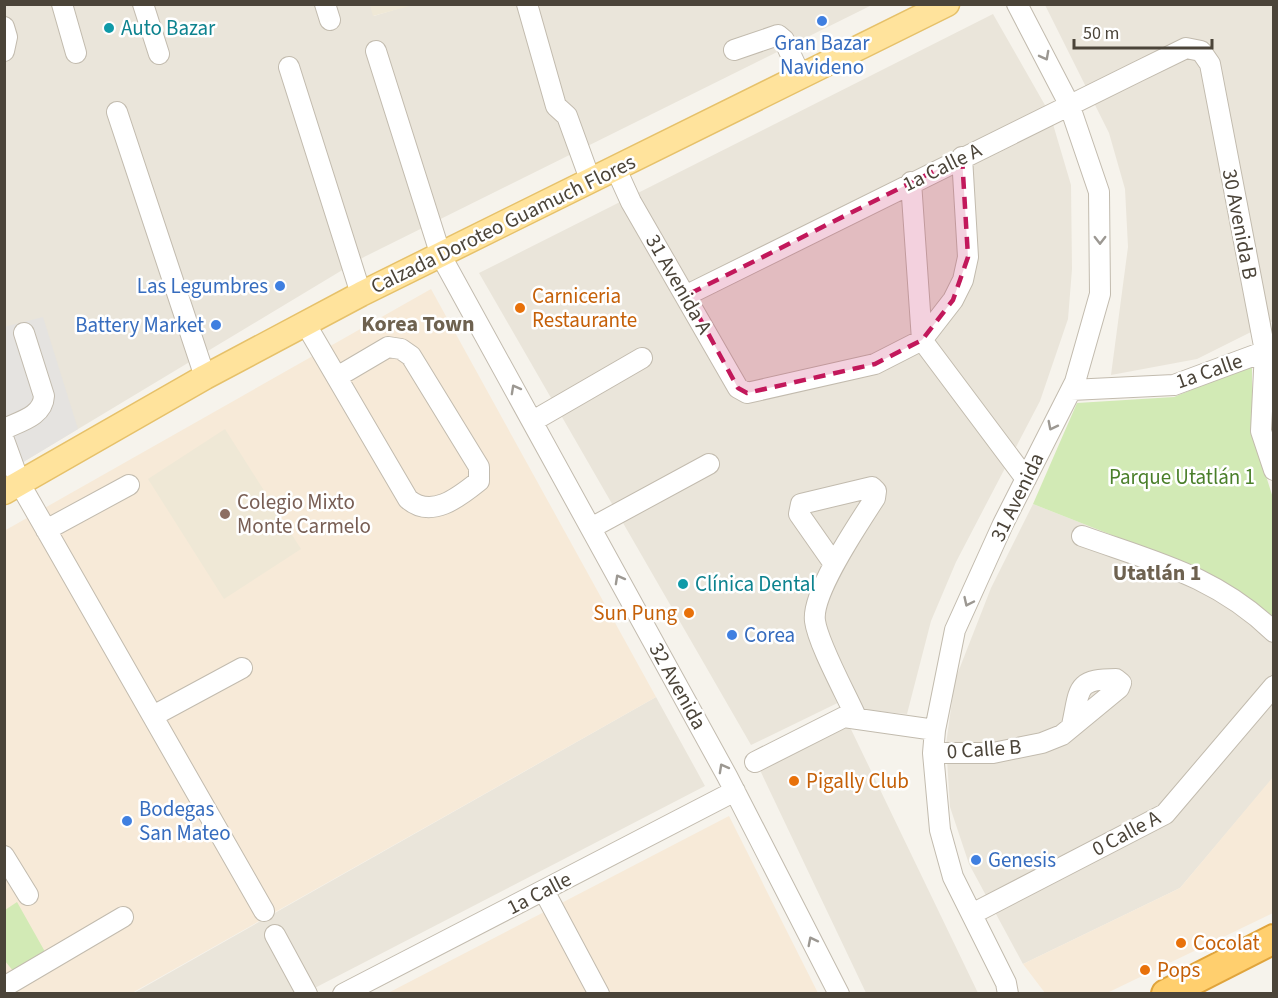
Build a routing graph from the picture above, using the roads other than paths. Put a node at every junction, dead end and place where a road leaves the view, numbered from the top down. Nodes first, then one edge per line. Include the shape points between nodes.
1 (62, 4) edge
2 (143, 4) edge
3 (527, 4) edge
4 (947, 4) edge
5 (1017, 4) edge
6 (916, 11) edge
7 (4, 27) edge
8 (734, 50) dead end
9 (4, 51) edge
10 (376, 51) dead end
11 (1201, 51) joint
12 (76, 53) dead end
13 (159, 54) dead end
14 (289, 67) dead end
15 (801, 77) junction
16 (1069, 104) junction
17 (117, 112) dead end
18 (962, 157) junction
19 (616, 169) junction
20 (591, 182) junction
21 (911, 182) junction
22 (441, 256) junction
23 (361, 294) junction
24 (687, 295) junction
25 (305, 323) junction
26 (24, 333) dead end
27 (922, 340) junction
28 (1269, 350) edge
29 (642, 358) dead end
30 (205, 376) junction
31 (337, 377) junction
32 (1071, 390) junction
33 (533, 421) junction
34 (4, 429) edge
35 (4, 440) edge
36 (709, 464) dead end
37 (1274, 470) edge
38 (1026, 479) junction
39 (129, 485) dead end
40 (12, 488) edge
41 (591, 528) junction
42 (46, 530) junction
43 (1082, 536) dead end
44 (834, 564) dead end
45 (1274, 632) edge
46 (242, 668) dead end
47 (1121, 683) dead end
48 (1274, 687) edge
49 (153, 716) junction
50 (857, 719) junction
51 (935, 730) junction
52 (933, 753) junction
53 (755, 762) dead end
54 (735, 791) junction
55 (4, 856) edge
56 (544, 891) junction
57 (28, 895) dead end
58 (264, 911) dead end
59 (972, 914) junction
60 (123, 917) dead end
61 (275, 935) dead end
62 (1274, 939) edge
63 (6, 985) edge
64 (1006, 990) edge
65 (308, 993) edge
66 (343, 993) edge
67 (599, 993) edge
68 (839, 993) edge
69 (1166, 993) edge

1 - 12 street
2 - 13 street
3 - 20 street via 556,106 567,116
4 - 6 main road, Calzada Doroteo Guamuch Flores
5 -> 16 street, 31 Avenida
6 - 15 main road, Calzada Doroteo Guamuch Flores
7 - 9 street
8 - 15 street via 778,35
10 - 22 street, 32 Avenida
11 - 16 street, 1a Calle A via 1186,48
11 - 28 street, 30 Avenida B via 1210,64
14 - 23 street
15 - 19 main road, Calzada Doroteo Guamuch Flores
16 - 18 street, 1a Calle A
16 -> 32 street, 31 Avenida via 1099,192 1100,294
17 - 30 street
18 - 21 street, 1a Calle A
18 - 27 street via 968,257 963,280 953,300
19 - 20 main road, Calzada Doroteo Guamuch Flores
19 - 24 street, 31 Avenida A via 631,202
20 - 22 main road, Calzada Doroteo Guamuch Flores
21 - 24 street, 1a Calle A
21 - 27 street
22 - 23 main road, Calzada Doroteo Guamuch Flores
33 -> 22 street, 32 Avenida
23 - 25 main road, Calzada Doroteo Guamuch Flores
24 - 27 street, 31 Avenida A via 738,388 747,393 875,364
25 - 30 main road, Calzada Doroteo Guamuch Flores
25 - 31 street
26 - 34 street via 44,406
27 - 38 street
28 - 32 street, 1a Calle via 1174,385
28 - 37 street, 30 Avenida B via 1261,432
29 - 33 street
30 - 40 main road, Calzada Doroteo Guamuch Flores
31 - 31 street via 408,499 417,507 431,509 479,481 479,467 411,356 388,347
32 -> 38 street, 31 Avenida
33 - 41 street, 32 Avenida
35 - 40 street
36 - 41 street
38 -> 51 street, 31 Avenida via 955,630
39 - 42 street
40 - 42 street
54 -> 41 street, 32 Avenida
42 - 49 street
43 - 45 street via 1199,577 1253,612
44 - 50 street via 815,621
46 - 49 street
47 - 52 street, 0 Calle B via 1116,679 1085,682 1072,725 1062,735 993,753
48 - 59 street, 0 Calle A via 1165,814
49 - 58 street
50 - 51 street
50 - 53 street via 843,717
51 - 52 street, 31 Avenida
52 - 59 street, 31 Avenida via 940,830 953,877
54 - 56 street, 1a Calle
68 -> 54 street, 32 Avenida
55 - 57 street
56 - 66 street, 1a Calle
56 - 67 street
59 - 64 street, 31 Avenida
60 - 63 street
61 - 65 street
62 - 69 highway

